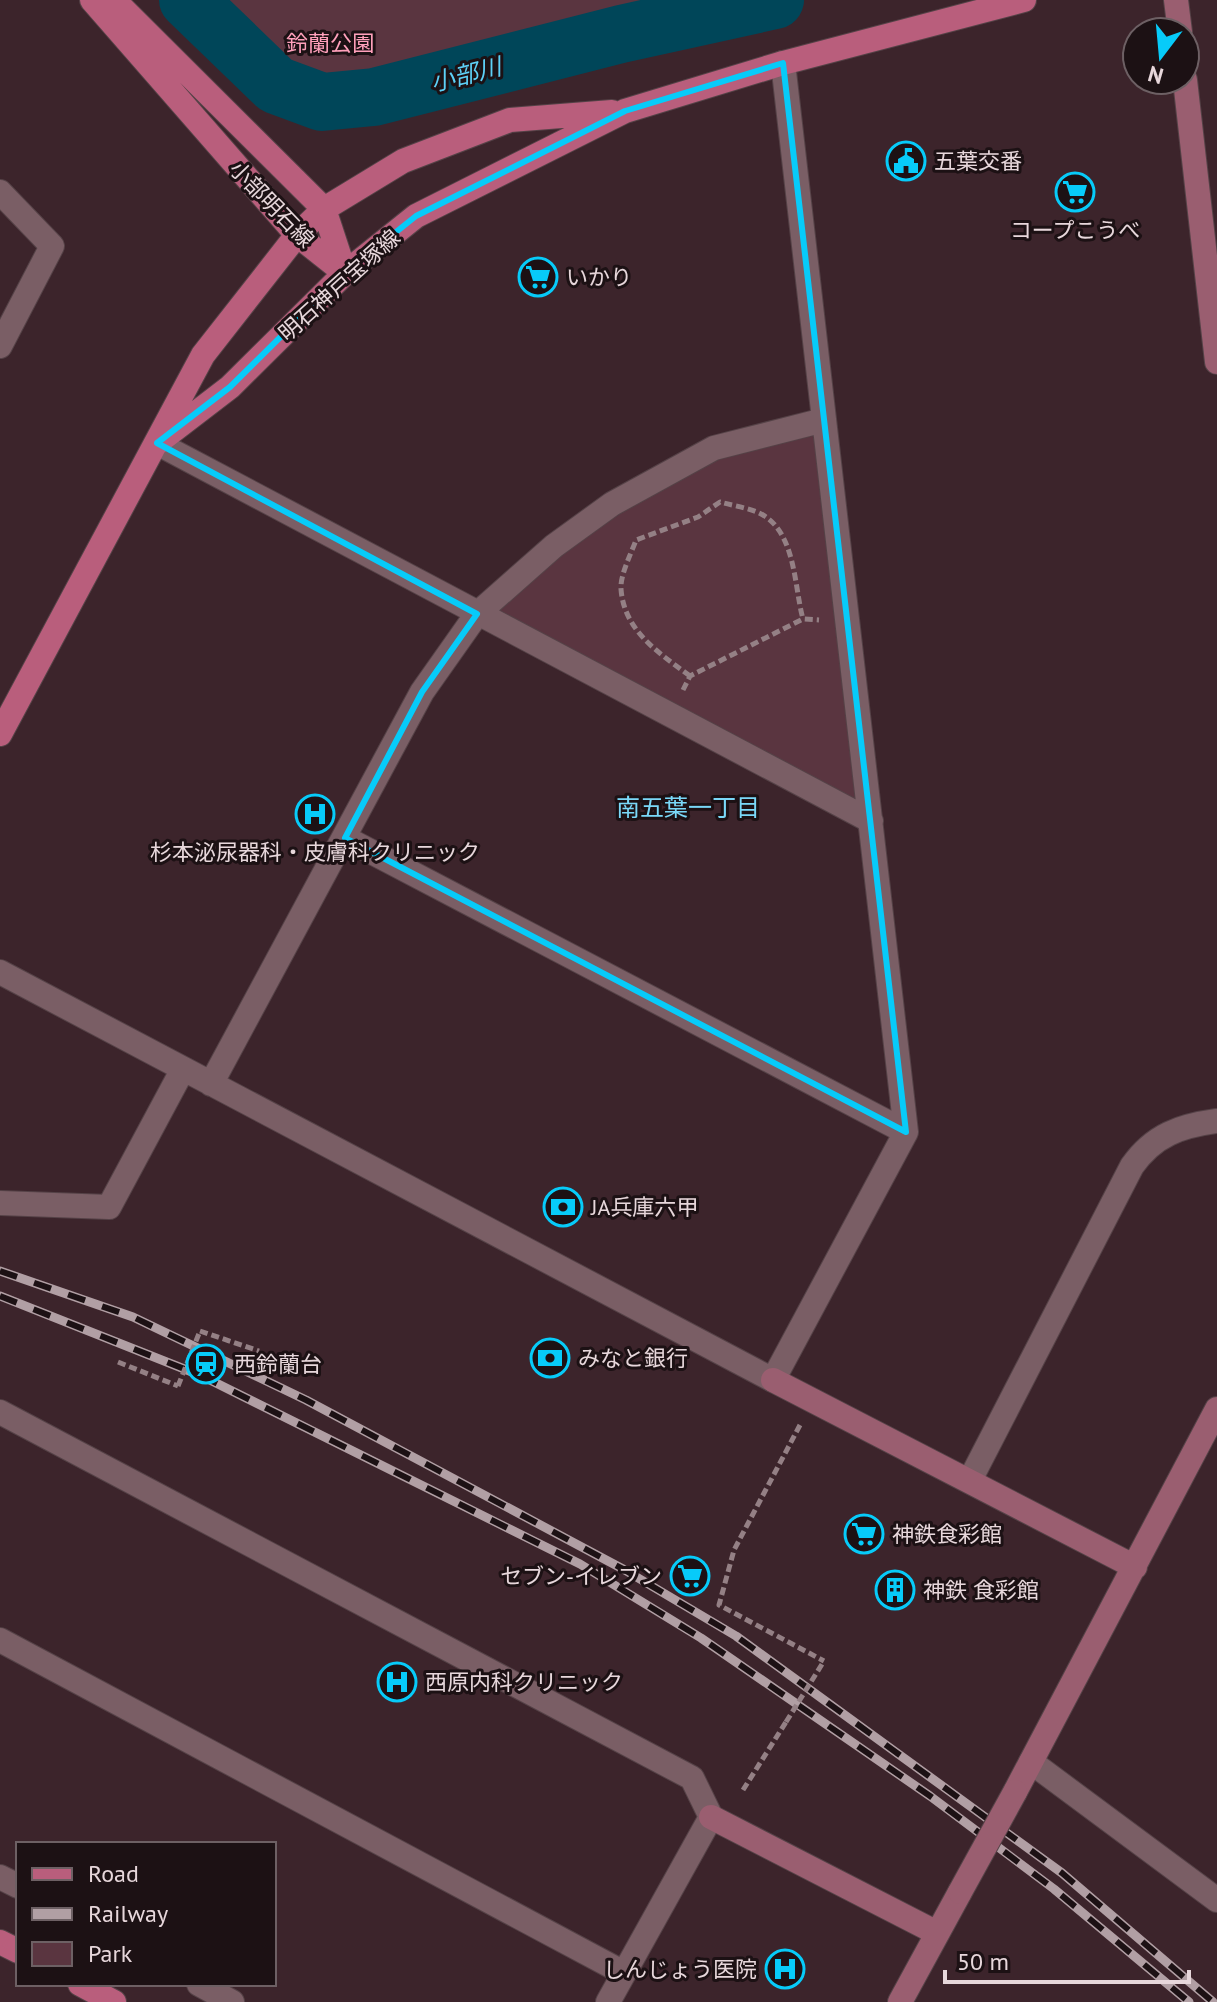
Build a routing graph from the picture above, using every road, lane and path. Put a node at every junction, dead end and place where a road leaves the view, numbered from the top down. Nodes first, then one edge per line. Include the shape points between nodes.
1 (92, 0) edge
2 (114, 0) edge
3 (1024, 0) edge
4 (783, 63) junction
5 (1187, 96) edge
6 (625, 111) junction
7 (0, 192) edge
8 (324, 209) junction
9 (297, 235) junction
10 (345, 273) junction
11 (0, 346) edge
12 (1217, 362) edge
13 (824, 420) junction
14 (157, 443) junction
15 (477, 614) junction
16 (803, 619) junction
17 (848, 620) junction
18 (690, 676) junction
19 (670, 714) junction
20 (0, 734) edge
21 (871, 821) junction
22 (345, 838) junction
23 (0, 972) edge
24 (183, 1069) junction
25 (211, 1084) junction
26 (1217, 1121) edge
27 (906, 1132) junction
28 (0, 1203) edge
29 (259, 1351) dead end
30 (118, 1362) dead end
31 (773, 1380) junction
32 (1217, 1409) edge
33 (0, 1412) edge
34 (800, 1424) dead end
35 (970, 1480) junction
36 (1135, 1567) junction
37 (0, 1640) edge
38 (1031, 1762) junction
39 (743, 1790) dead end
40 (711, 1817) junction
41 (1217, 1900) edge
42 (937, 1933) junction
43 (624, 1973) junction
44 (84, 1986) edge
45 (203, 1986) edge
46 (114, 2002) edge
47 (232, 2002) edge
48 (608, 2002) edge
49 (900, 2002) edge

1 - 9 main road, 小部明石線
2 - 8 main road, 小部明石線
3 - 4 main road, 明石神戸宝塚線
4 - 6 main road, 明石神戸宝塚線
4 - 13 street
5 - 12 street
6 - 8 main road, 明石神戸宝塚線 via 510,120 403,161
6 - 10 main road, 明石神戸宝塚線 via 416,216
7 - 11 street via 52,246
8 - 9 main road, 明石神戸宝塚線
8 - 10 main road, 小部明石線
9 - 10 main road, 小部明石線
9 - 14 main road, 明石神戸宝塚線 via 203,355
10 - 14 main road, 明石神戸宝塚線 via 230,387
13 - 15 street via 714,448 612,504 554,546
13 - 17 street
14 - 15 street
14 - 20 main road, 明石神戸宝塚線
15 - 19 street
15 - 22 street via 422,692
16 - 17 path
16 - 18 path
16 - 18 path via 789,549 775,524 761,513 720,502 698,517 636,540 620,587 628,619 647,644
17 - 21 street
18 - 19 path
19 - 21 street
21 - 27 street
22 - 25 street
22 - 27 street
23 - 24 street
24 - 25 street
24 - 28 street via 109,1207
25 - 31 street
26 - 35 street via 1166,1134 1147,1145 1132,1166
27 - 31 street
29 - 30 path, bridge via 200,1331 178,1386
31 - 35 street
32 - 36 street
33 - 40 street via 692,1778
34 - 39 path, bridge via 734,1550 719,1605 824,1661
35 - 36 street
36 - 38 street
37 - 43 street
38 - 41 street
38 - 42 street, bridge
40 - 42 street
40 - 43 street
42 - 49 street
43 - 48 street
44 - 46 main road
45 - 47 street

